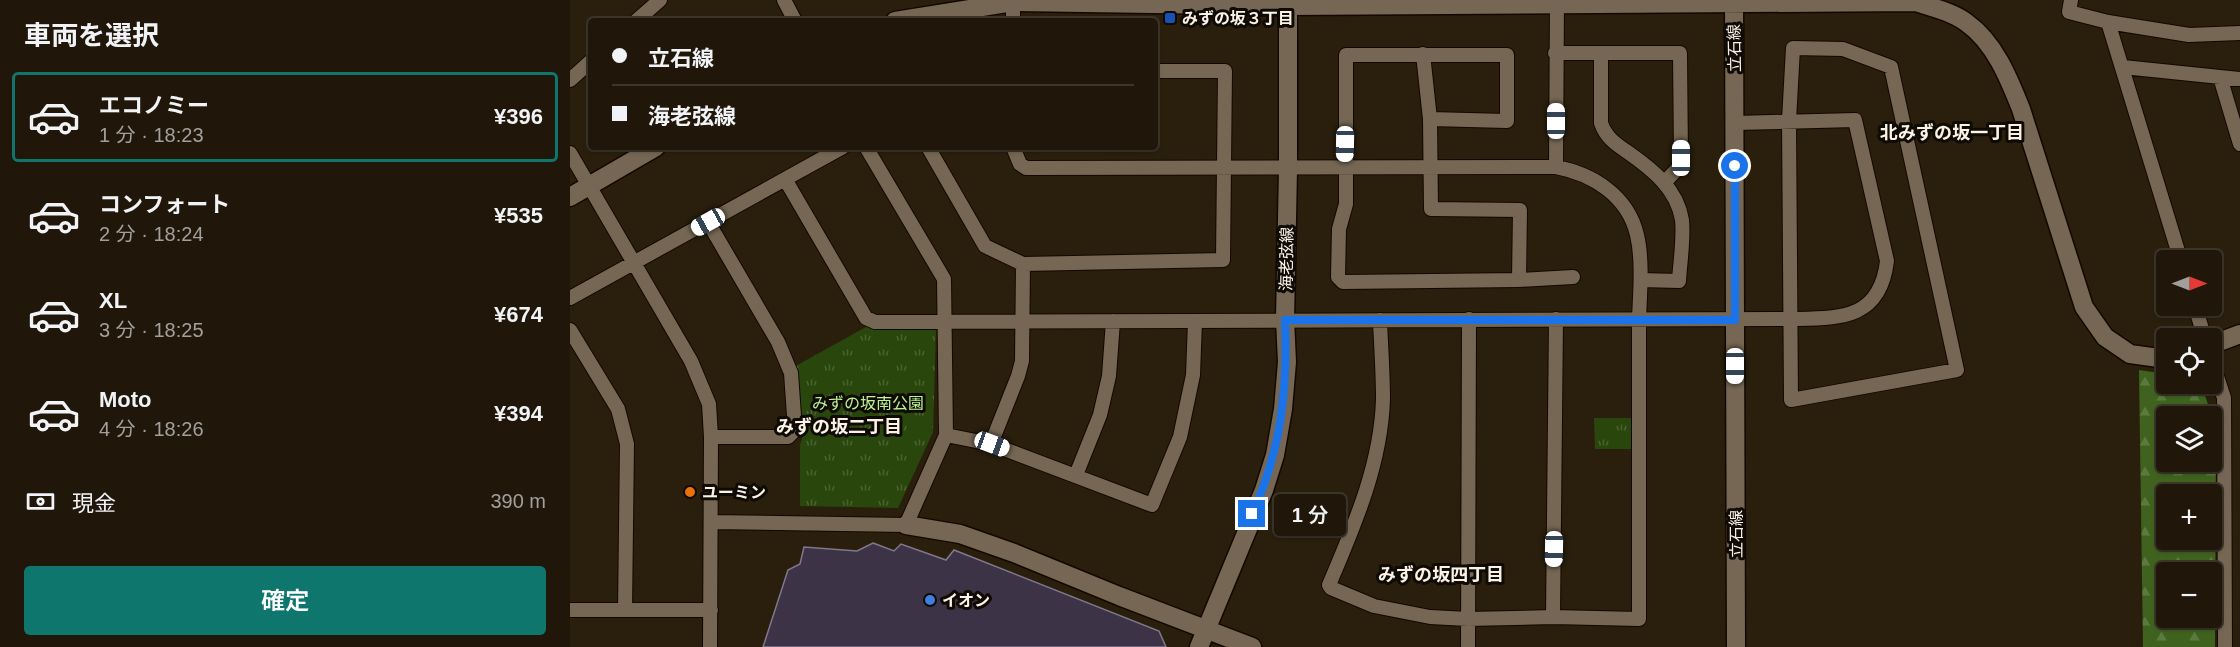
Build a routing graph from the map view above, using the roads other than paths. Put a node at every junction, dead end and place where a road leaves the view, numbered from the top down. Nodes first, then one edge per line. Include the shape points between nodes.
1 (660, 0) edge
2 (784, 0) edge
3 (2071, 0) edge
4 (1013, 1) edge
5 (1734, 1) edge
6 (1916, 1) edge
7 (1557, 2) edge
8 (1288, 3) edge
9 (639, 18) edge
10 (793, 18) edge
11 (913, 18) edge
12 (1013, 18) edge
13 (2108, 22) junction
14 (2240, 33) edge
15 (1556, 53) junction
16 (1423, 54) junction
17 (1600, 54) junction
18 (588, 65) edge
19 (2123, 67) junction
20 (1158, 70) edge
21 (2220, 77) junction
22 (2240, 79) edge
23 (570, 80) edge
24 (1430, 119) junction
25 (1789, 120) junction
26 (1735, 123) junction
27 (2240, 144) edge
28 (651, 150) edge
29 (838, 150) edge
30 (868, 150) edge
31 (930, 150) edge
32 (1014, 150) edge
33 (570, 153) edge
34 (1430, 166) junction
35 (1556, 166) junction
36 (1224, 167) junction
37 (1345, 167) junction
38 (1288, 168) junction
39 (785, 179) junction
40 (1665, 182) junction
41 (589, 185) junction
42 (570, 197) edge
43 (708, 222) junction
44 (2178, 250) edge
45 (635, 262) junction
46 (1023, 264) junction
47 (1573, 277) dead end
48 (1519, 280) junction
49 (1641, 280) junction
50 (570, 298) edge
51 (1469, 319) junction
52 (1556, 319) junction
53 (1639, 319) junction
54 (1791, 319) junction
55 (1023, 320) junction
56 (1285, 320) junction
57 (1380, 320) junction
58 (1735, 320) junction
59 (944, 321) junction
60 (1113, 321) junction
61 (1195, 321) junction
62 (570, 330) edge
63 (2240, 334) edge
64 (2222, 341) edge
65 (2156, 358) edge
66 (2222, 392) edge
67 (2240, 419) edge
68 (2225, 424) junction
69 (946, 435) junction
70 (711, 437) junction
71 (992, 444) junction
72 (1076, 475) junction
73 (711, 522) junction
74 (906, 525) junction
75 (570, 610) edge
76 (625, 610) junction
77 (711, 610) junction
78 (1553, 617) junction
79 (1468, 619) junction
80 (1207, 628) junction
81 (710, 647) edge
82 (1199, 647) edge
83 (1252, 647) edge
84 (1468, 647) edge
85 (1736, 647) edge
86 (2225, 647) edge

1 - 9 street
2 - 10 street
3 - 13 street via 2068,12
4 - 8 street, 立石線
4 - 11 street, 立石線
4 - 12 street
5 - 6 street
5 - 7 street, 立石線
5 - 26 street, 立石線
6 - 65 street via 1968,23 1987,43 2021,109 2084,307 2105,337 2130,354
7 - 8 street, 立石線
7 - 15 street
8 - 38 street, 海老弦線
13 - 14 street via 2189,35
13 - 19 street
15 - 17 street
15 - 35 street
16 - 24 street
16 - 24 street via 1507,55 1507,121
16 - 37 street via 1346,55
17 - 40 street via 1604,131
17 - 40 street via 1680,53 1681,158 1678,168
18 - 23 street
19 - 21 street
19 - 44 street
20 - 36 street via 1226,71
21 - 22 street
21 - 27 street
24 - 34 street
25 - 26 street
25 - 54 street
25 - 54 street via 1855,120 1887,261 1885,278 1875,297 1859,312 1836,318
25 - 54 street via 1793,48 1843,49 1891,68 1957,370 1791,400
26 - 58 street, 立石線
28 - 41 street
29 - 39 street
30 - 59 street via 944,279
31 - 46 street via 986,246
32 - 36 street via 1026,168
33 - 41 street
34 - 35 street
34 - 37 street
34 - 48 street via 1434,216 1520,210
35 - 49 street via 1577,171 1599,183 1620,201 1637,235
36 - 38 street
36 - 46 street via 1223,260
37 - 38 street
37 - 48 street via 1347,204 1339,229 1338,278 1343,282
38 - 56 street, 海老弦線
39 - 43 street
39 - 59 street via 866,318 875,322
40 - 49 street via 1682,220 1679,281
41 - 42 street
41 - 45 street
43 - 45 street
43 - 70 street via 778,342 791,373 795,430 788,437
45 - 50 street
45 - 70 street via 691,361 709,404
46 - 55 street
47 - 48 street
49 - 53 street
51 - 52 street
51 - 57 street
51 - 79 street
52 - 53 street
52 - 78 street
53 - 58 street
53 - 78 street via 1639,619
54 - 58 street
55 - 59 street
55 - 60 street
55 - 71 street via 1020,368
56 - 57 street
56 - 61 street
56 - 80 street, 海老弦線 via 1286,374 1275,455
57 - 79 street via 1383,400 1376,452 1363,503 1329,585 1374,606 1431,617
58 - 85 street, 立石線
59 - 69 street
60 - 61 street
60 - 72 street via 1109,376 1100,415
61 - 72 street via 1193,375 1180,437 1152,506
62 - 76 street via 618,409 627,444
63 - 64 street
66 - 68 street
67 - 68 street
68 - 86 street
69 - 71 street
69 - 74 street
70 - 73 street
71 - 72 street
73 - 74 street
73 - 77 street
74 - 80 street via 960,534
75 - 76 street
76 - 77 street
77 - 81 street
78 - 79 street
79 - 84 street
80 - 82 street, 海老弦線
80 - 83 street

